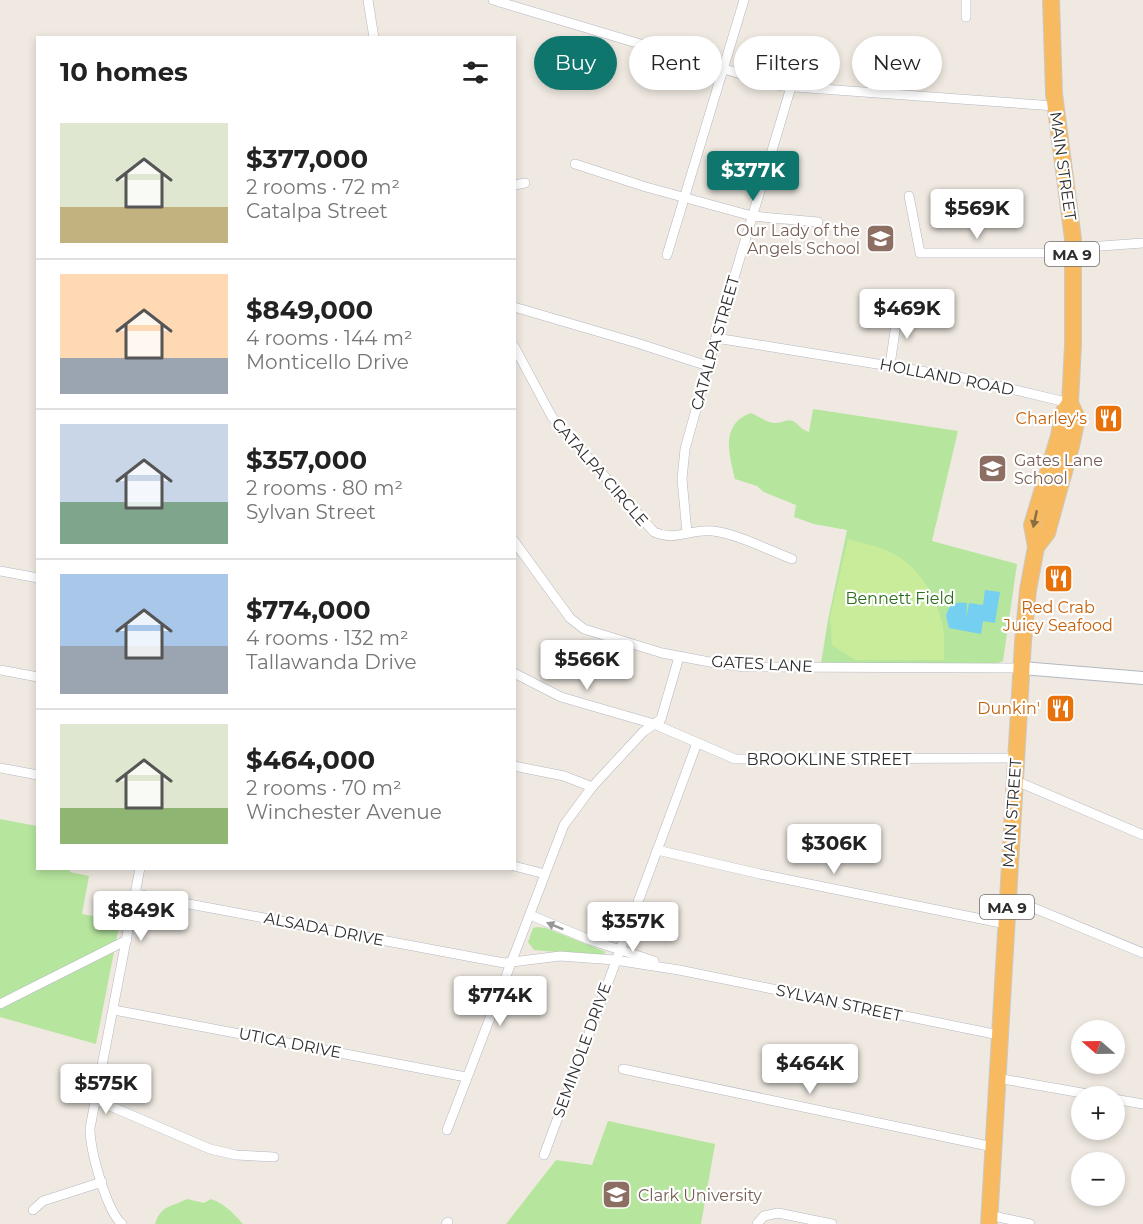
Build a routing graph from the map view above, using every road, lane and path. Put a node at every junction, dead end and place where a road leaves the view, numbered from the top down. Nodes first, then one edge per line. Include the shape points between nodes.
1 (368, 0) edge
2 (493, 0) edge
3 (744, 0) edge
4 (966, 0) edge
5 (1051, 0) edge
6 (523, 5) edge
7 (966, 17) dead end
8 (374, 36) edge
9 (723, 69) junction
10 (734, 72) edge
11 (790, 90) edge
12 (833, 90) edge
13 (1055, 106) junction
14 (575, 164) dead end
15 (525, 183) dead end
16 (516, 185) edge
17 (909, 196) dead end
18 (684, 197) junction
19 (752, 216) junction
20 (819, 222) dead end
21 (1143, 243) edge
22 (1072, 249) junction
23 (667, 255) dead end
24 (516, 308) edge
25 (898, 310) dead end
26 (716, 338) junction
27 (516, 350) edge
28 (890, 365) junction
29 (708, 366) junction
30 (1070, 403) junction
31 (687, 533) junction
32 (519, 558) edge
33 (792, 559) dead end
34 (0, 571) edge
35 (36, 578) edge
36 (679, 657) junction
37 (1022, 668) junction
38 (0, 670) edge
39 (516, 674) edge
40 (36, 677) edge
41 (1143, 678) edge
42 (654, 724) junction
43 (697, 743) junction
44 (1016, 758) junction
45 (516, 766) edge
46 (0, 768) edge
47 (36, 775) edge
48 (1014, 780) junction
49 (592, 787) junction
50 (1143, 835) edge
51 (657, 850) junction
52 (516, 866) edge
53 (140, 870) edge
54 (545, 874) junction
55 (136, 894) junction
56 (1007, 897) junction
57 (530, 915) junction
58 (1006, 924) junction
59 (127, 940) junction
60 (620, 950) junction
61 (1143, 953) edge
62 (615, 960) junction
63 (512, 962) junction
64 (680, 970) junction
65 (0, 1004) edge
66 (114, 1010) junction
67 (999, 1035) junction
68 (623, 1069) dead end
69 (466, 1077) junction
70 (997, 1078) junction
71 (1071, 1091) edge
72 (96, 1100) junction
73 (1125, 1101) edge
74 (1143, 1104) edge
75 (447, 1130) dead end
76 (993, 1147) junction
77 (544, 1155) dead end
78 (274, 1157) dead end
79 (102, 1182) junction
80 (33, 1210) dead end
81 (989, 1220) edge
82 (122, 1224) edge
83 (757, 1224) edge
84 (832, 1224) edge
85 (1030, 1224) edge

1 - 8 street
2 - 6 street
3 - 9 street
4 - 7 street
5 - 13 highway, MAIN STREET / MA 9
6 - 9 street
9 - 10 street
9 - 18 street
11 - 19 street, CATALPA STREET
12 - 13 street
13 - 22 highway, MAIN STREET / MA 9
14 - 18 street
15 - 16 street
17 - 22 street via 920,253 1056,253
18 - 19 street
18 - 23 street
19 - 20 street
19 - 26 street, CATALPA STREET
21 - 22 street
22 - 30 highway, MAIN STREET / MA 9
24 - 29 street
25 - 28 street
26 - 28 street, HOLLAND ROAD
26 - 29 street, CATALPA STREET
27 - 31 street, CATALPA CIRCLE via 552,417 649,528 668,537
28 - 30 street, HOLLAND ROAD
29 - 31 street, CATALPA STREET via 683,460
30 - 37 highway, MAIN STREET / MA 9 via 1077,418 1074,438 1047,532 1036,547 1026,601
31 - 33 street, CATALPA CIRCLE via 720,532
32 - 36 street, GATES LANE via 551,588 580,627
34 - 35 street
36 - 37 street, GATES LANE via 762,668
36 - 42 street via 660,719
37 - 41 street
37 - 44 highway, MAIN STREET / MA 9
38 - 40 street
39 - 42 street, BROOKLINE STREET via 561,697
42 - 43 street, BROOKLINE STREET
42 - 49 street
43 - 44 street, BROOKLINE STREET via 735,759
43 - 51 street, SEMINOLE DRIVE
44 - 48 highway, MAIN STREET / MA 9
45 - 49 street via 564,776
46 - 47 street
48 - 50 street
48 - 56 highway, MAIN STREET / MA 9
49 - 54 street via 564,825
51 - 58 street
51 - 60 street, SEMINOLE DRIVE
52 - 54 street
53 - 55 street
54 - 57 street
55 - 59 street
55 - 63 street, ALSADA DRIVE
56 - 58 highway, MAIN STREET / MA 9
56 - 61 street
60 -> 57 street, SYLVAN STREET
57 - 63 street
58 - 67 highway, MAIN STREET / MA 9
59 - 65 street
59 - 66 street
60 - 62 street, SEMINOLE DRIVE
60 - 64 street, SYLVAN STREET
62 - 63 street, SYLVAN STREET via 560,956
62 - 64 street, SYLVAN STREET
62 - 77 street, SEMINOLE DRIVE
63 - 69 street
64 - 67 street, SYLVAN STREET
66 - 69 street, UTICA DRIVE
66 - 72 street
67 - 70 highway, MAIN STREET / MA 9
68 - 76 street
69 - 75 street
70 - 71 street
70 - 76 highway, MAIN STREET / MA 9
72 - 78 street via 210,1149
72 - 79 street via 90,1131
73 - 74 street
76 - 81 highway, MAIN STREET / MA 9
79 - 80 street via 43,1201
79 - 82 street via 110,1207
81 - 85 street
83 - 84 street via 764,1216 778,1214

